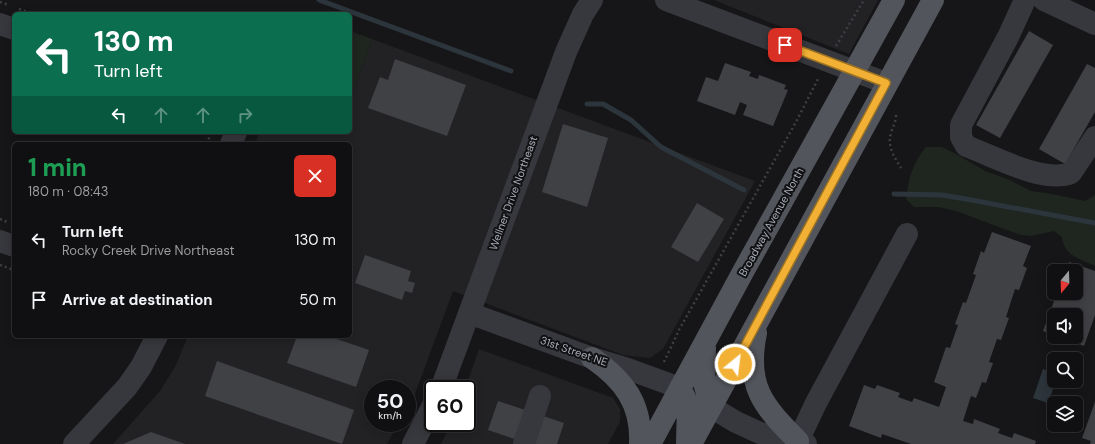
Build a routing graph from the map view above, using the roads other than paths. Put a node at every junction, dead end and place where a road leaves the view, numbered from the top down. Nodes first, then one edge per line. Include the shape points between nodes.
1 (592, 0) edge
2 (666, 0) edge
3 (894, 0) edge
4 (933, 0) edge
5 (1025, 0) edge
6 (1044, 0) edge
7 (1066, 0) edge
8 (1095, 20) edge
9 (0, 24) edge
10 (1095, 24) edge
11 (12, 28) edge
12 (856, 71) junction
13 (886, 83) junction
14 (1095, 137) edge
15 (907, 234) dead end
16 (0, 241) edge
17 (12, 245) edge
18 (468, 313) junction
19 (759, 322) junction
20 (156, 338) edge
21 (706, 341) junction
22 (592, 358) junction
23 (443, 380) edge
24 (680, 388) junction
25 (540, 396) dead end
26 (711, 407) junction
27 (424, 423) edge
28 (802, 442) edge
29 (74, 444) edge
30 (413, 444) edge
31 (524, 444) edge
32 (640, 444) edge
33 (650, 444) edge
34 (687, 444) edge
35 (691, 444) edge

1 - 18 street, Wellner Drive Northeast via 577,25 566,52
2 - 12 street
3 - 12 main road, Broadway Avenue North
4 - 13 main road
5 - 14 street via 965,116 960,132 962,142 966,146 1034,172 1058,177 1071,173
6 - 10 street
7 - 8 street
9 - 11 street
12 - 13 street
12 - 21 main road, Broadway Avenue North
13 - 19 main road
15 - 28 street via 816,403
16 - 17 street
18 - 22 street, 31st Street NE
18 - 23 street, Wellner Drive Northeast
19 - 26 main road
19 - 28 main road via 753,359 756,383 766,406
20 - 29 street via 127,387
21 - 24 main road, Broadway Avenue North
21 - 26 main road via 704,383
22 - 24 street, 31st Street NE
22 - 32 main road via 617,377 632,398 638,418
24 - 33 main road, Broadway Avenue North
24 - 34 main road via 688,404
25 - 31 street
26 - 28 street via 760,433
26 - 35 main road
27 - 30 street

